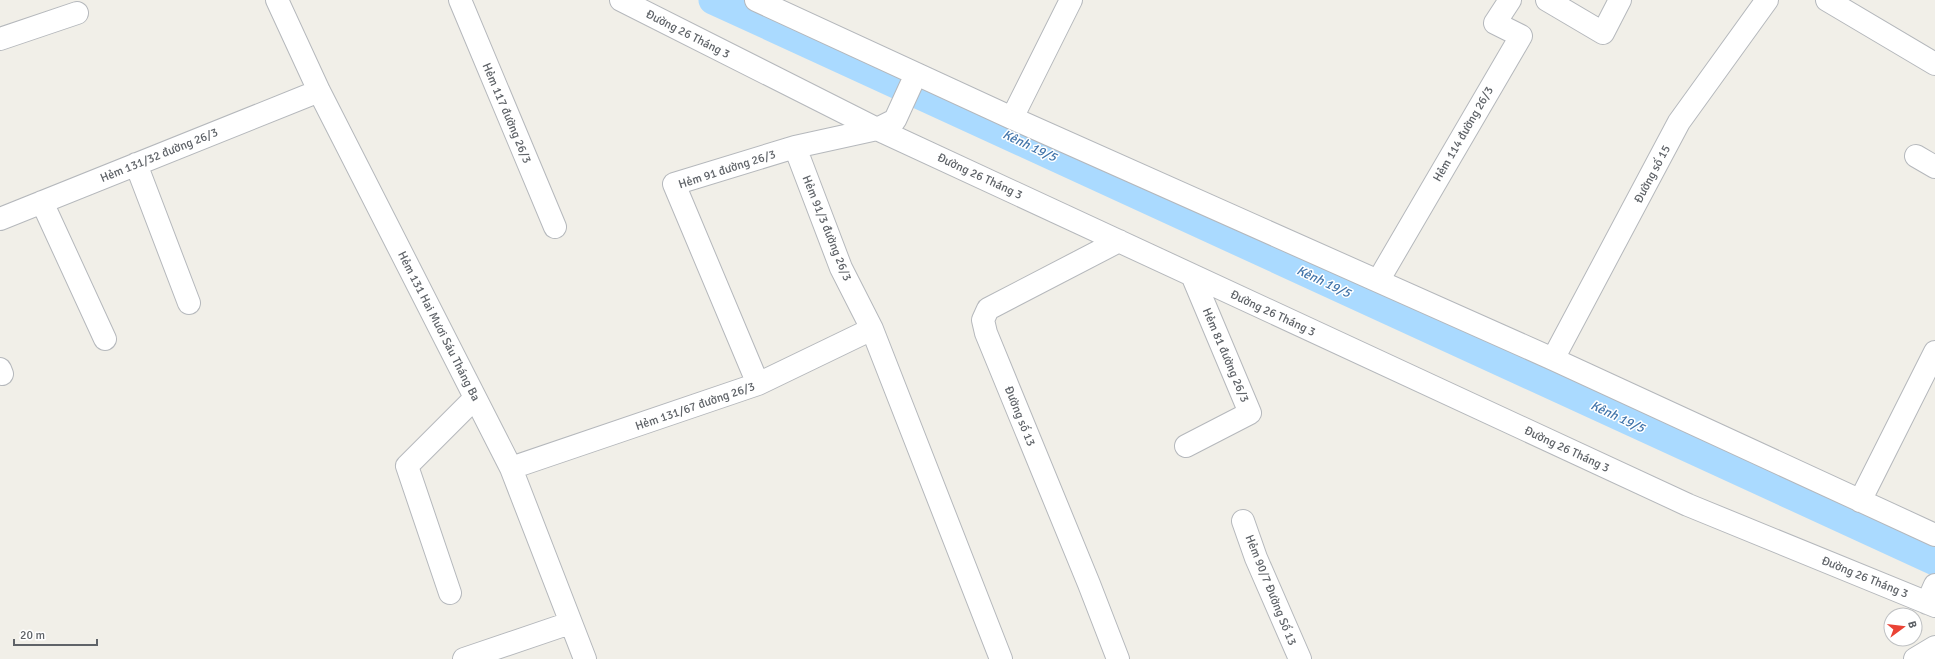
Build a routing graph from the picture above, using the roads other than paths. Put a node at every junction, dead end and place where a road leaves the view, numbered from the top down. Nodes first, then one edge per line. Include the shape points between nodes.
1 (277, 0) edge
2 (460, 0) edge
3 (620, 0) edge
4 (756, 0) edge
5 (1071, 0) edge
6 (1510, 0) edge
7 (1620, 0) edge
8 (1767, 0) edge
9 (1827, 0) edge
10 (1557, 3) edge
11 (77, 13) dead end
12 (0, 39) edge
13 (1935, 64) edge
14 (914, 80) junction
15 (319, 91) junction
16 (1012, 118) junction
17 (886, 124) junction
18 (795, 147) junction
19 (1916, 156) dead end
20 (136, 164) junction
21 (1935, 167) edge
22 (42, 202) junction
23 (0, 219) edge
24 (555, 227) dead end
25 (1119, 241) junction
26 (1192, 275) junction
27 (1378, 281) junction
28 (189, 303) dead end
29 (872, 329) junction
30 (105, 339) dead end
31 (1935, 352) edge
32 (1553, 359) junction
33 (758, 384) junction
34 (475, 398) junction
35 (1186, 446) dead end
36 (511, 468) junction
37 (1860, 501) junction
38 (1243, 521) dead end
39 (1935, 536) edge
40 (450, 593) dead end
41 (1932, 598) edge
42 (570, 623) junction
43 (1935, 647) edge
44 (464, 659) edge
45 (585, 659) edge
46 (1001, 659) edge
47 (1118, 659) edge
48 (1300, 659) edge
49 (1915, 659) edge

1 - 15 street, Hẻm 131 Hai Mươi Sáu Tháng Ba
2 - 24 street, Hẻm 117 đường 26/3
3 - 17 street, Đường 26 Tháng 3
4 - 14 street
5 - 16 street
6 - 27 street, Hẻm 114 đường 26/3 via 1495,23 1521,36
7 - 10 street via 1603,33
8 - 32 street, Đường số 15 via 1679,122
9 - 13 street
11 - 12 street
14 - 16 street
14 - 17 street
15 - 20 street, Hẻm 131/32 đường 26/3
15 - 34 street, Hẻm 131 Hai Mươi Sáu Tháng Ba
16 - 27 street
17 - 18 street, Hẻm 91 đường 26/3
17 - 25 street, Đường 26 Tháng 3
18 - 29 street, Hẻm 91/3 đường 26/3 via 841,268
18 - 33 street, Hẻm 91 đường 26/3 via 674,184
19 - 21 street
20 - 22 street, Hẻm 131/32 đường 26/3
20 - 28 street
22 - 23 street, Hẻm 131/32 đường 26/3
22 - 30 street
25 - 26 street, Đường 26 Tháng 3
25 - 47 street, Đường số 13 via 988,309 983,320 986,333
26 - 35 street, Hẻm 81 đường 26/3 via 1250,413
26 - 41 street, Đường 26 Tháng 3 via 1688,505
27 - 32 street
29 - 33 street, Hẻm 131/67 đường 26/3
29 - 46 street, Hẻm 91/3 đường 26/3
31 - 37 street
32 - 37 street
33 - 36 street, Hẻm 131/67 đường 26/3
34 - 36 street, Hẻm 131 Hai Mươi Sáu Tháng Ba
34 - 40 street via 407,466
36 - 42 street, Hẻm 131 Hai Mươi Sáu Tháng Ba
37 - 39 street
38 - 48 street, Hẻm 90/7 Đường Số 13 via 1259,565
42 - 44 street
42 - 45 street, Hẻm 131 Hai Mươi Sáu Tháng Ba
43 - 49 street

